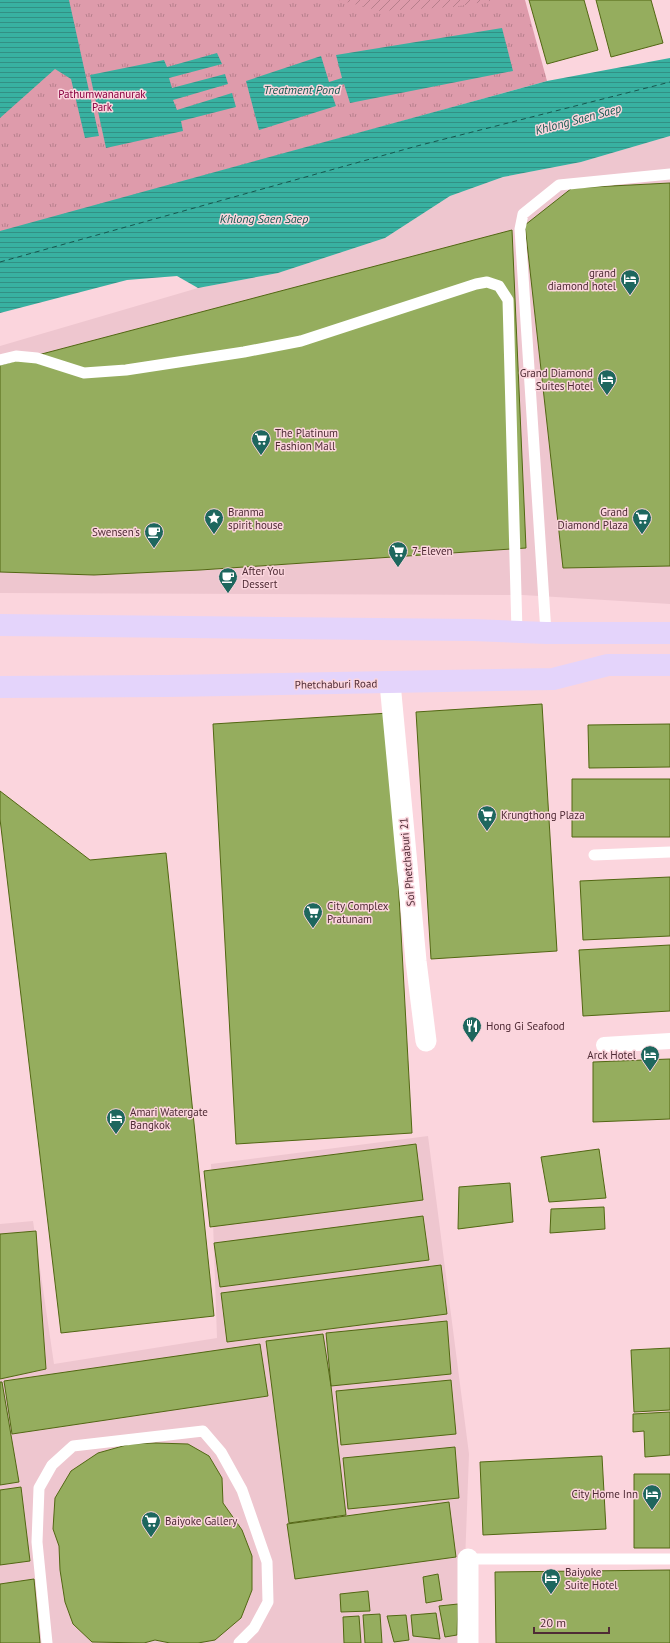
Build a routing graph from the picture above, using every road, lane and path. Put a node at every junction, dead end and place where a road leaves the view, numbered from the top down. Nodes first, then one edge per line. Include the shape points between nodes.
1 (670, 174) edge
2 (0, 360) edge
3 (0, 626) edge
4 (517, 632) junction
5 (546, 633) junction
6 (670, 633) edge
7 (670, 665) edge
8 (390, 683) junction
9 (0, 687) edge
10 (670, 852) edge
11 (594, 855) dead end
12 (670, 1040) edge
13 (426, 1041) dead end
14 (604, 1045) dead end
15 (670, 1558) edge
16 (468, 1559) joint
17 (47, 1643) edge
18 (239, 1643) edge
19 (468, 1643) edge

1 - 5 lane via 559,185 523,214 520,229
2 - 4 lane via 16,356 37,358 84,373 126,370 301,341 476,284 487,282 498,286 508,300
3 - 4 main road
4 - 5 main road
5 - 6 main road
7 - 8 main road, Phetchaburi Road via 608,665 553,679
8 - 9 main road, Phetchaburi Road
8 - 13 street, Soi Phetchaburi 21
10 - 11 lane
12 - 14 street
15 - 16 lane
16 - 19 street
17 - 18 lane via 37,1542 39,1488 52,1465 73,1446 203,1431 221,1452 242,1490 267,1562 268,1602 254,1628

